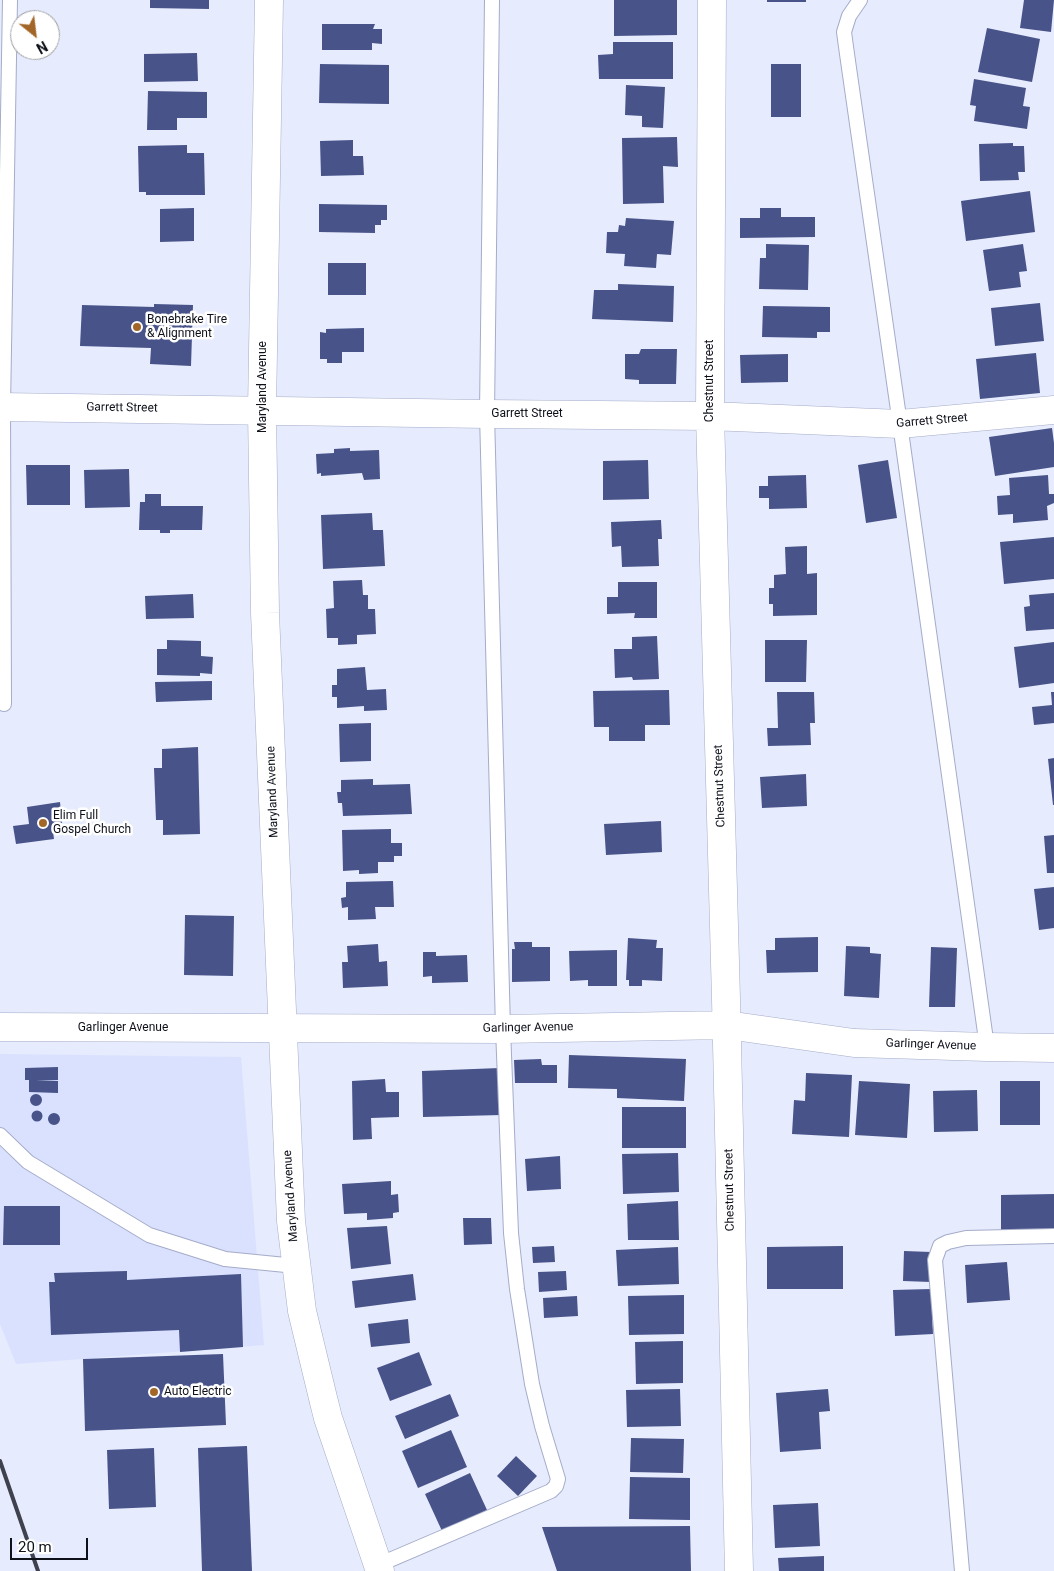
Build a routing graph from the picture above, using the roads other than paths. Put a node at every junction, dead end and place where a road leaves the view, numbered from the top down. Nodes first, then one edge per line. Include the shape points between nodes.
1 (10, 0) edge
2 (269, 0) edge
3 (492, 0) edge
4 (712, 0) edge
5 (860, 0) edge
6 (1, 407) edge
7 (262, 410) junction
8 (1054, 410) edge
9 (487, 414) junction
10 (710, 416) junction
11 (900, 424) junction
12 (4, 704) dead end
13 (727, 1025) junction
14 (0, 1028) edge
15 (283, 1029) junction
16 (503, 1029) junction
17 (987, 1048) junction
18 (1054, 1048) edge
19 (0, 1135) edge
20 (1054, 1236) edge
21 (296, 1266) junction
22 (378, 1569) edge
23 (739, 1571) edge
24 (962, 1571) edge

1 - 6 lane
2 - 7 street, Maryland Avenue
3 - 9 lane
4 - 10 street, Chestnut Street
5 - 11 lane via 849,16 844,32
6 - 7 street, Garrett Street
6 - 12 lane
7 - 9 street, Garrett Street
7 - 15 street, Maryland Avenue via 266,613
8 - 11 street, Garrett Street
9 - 10 street, Garrett Street
9 - 16 lane
10 - 11 street, Garrett Street
10 - 13 street, Chestnut Street
11 - 17 lane
13 - 16 street, Garlinger Avenue
13 - 17 street, Garlinger Avenue via 854,1043
13 - 23 street, Chestnut Street
14 - 15 street, Garlinger Avenue
15 - 16 street, Garlinger Avenue
15 - 21 street, Maryland Avenue via 291,1221
16 - 22 lane via 516,1289 532,1384 558,1479 551,1491
17 - 18 street, Garlinger Avenue
19 - 21 lane via 28,1162 149,1235 224,1259
20 - 24 lane via 966,1238 940,1246 934,1260
21 - 22 street, Maryland Avenue via 302,1311 328,1418

